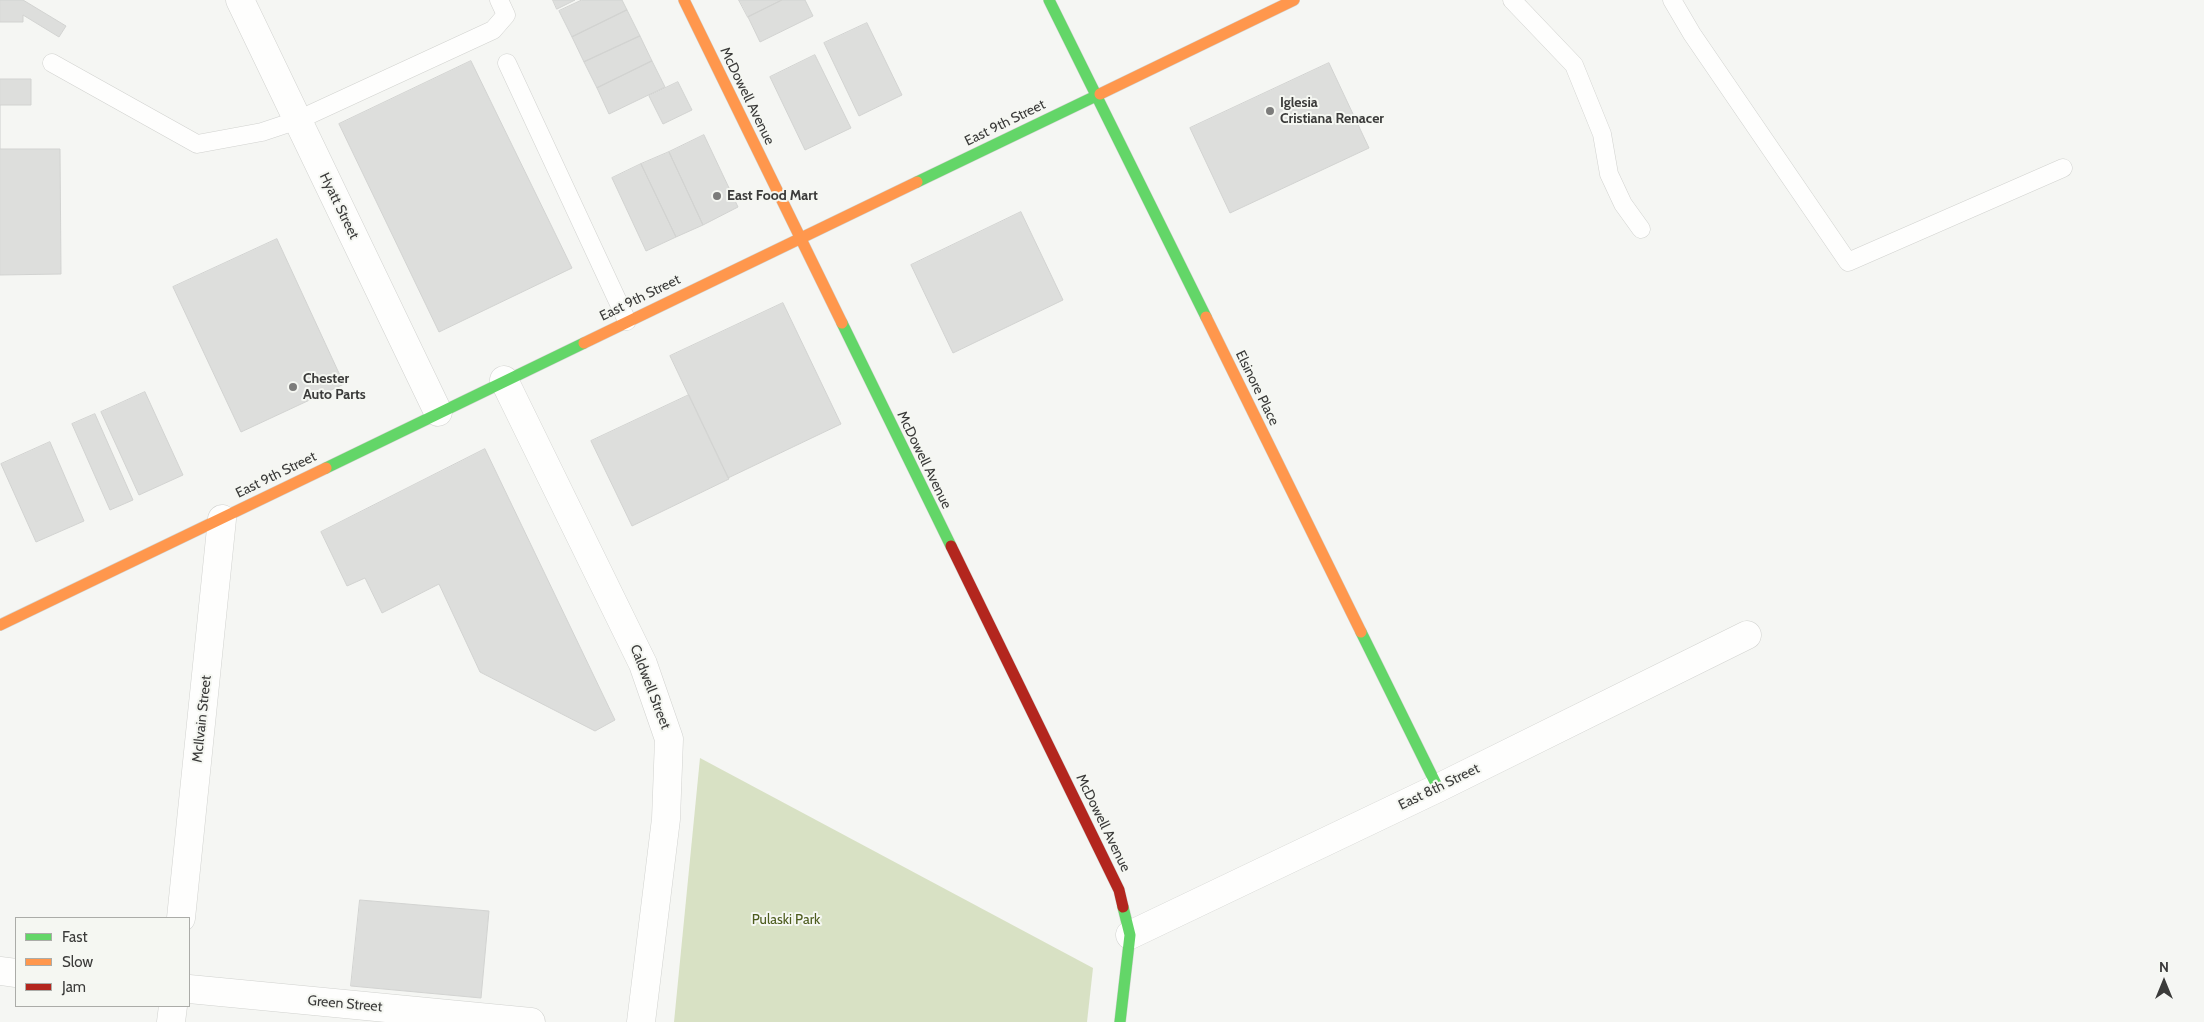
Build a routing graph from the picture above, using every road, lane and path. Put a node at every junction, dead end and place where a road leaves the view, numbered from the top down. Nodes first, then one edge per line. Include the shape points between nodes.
1 (240, 0) edge
2 (499, 0) edge
3 (684, 0) edge
4 (1049, 0) edge
5 (1294, 0) edge
6 (1512, 0) edge
7 (1672, 0) edge
8 (52, 63) dead end
9 (507, 63) dead end
10 (1096, 96) junction
11 (298, 120) junction
12 (2063, 168) dead end
13 (1641, 229) dead end
14 (799, 238) junction
15 (627, 321) junction
16 (504, 380) junction
17 (438, 412) junction
18 (222, 519) junction
19 (0, 625) edge
20 (1747, 635) dead end
21 (1438, 788) junction
22 (181, 917) edge
23 (1130, 935) junction
24 (0, 971) edge
25 (15, 973) edge
26 (190, 989) edge
27 (173, 1007) edge
28 (171, 1022) edge
29 (531, 1022) edge
30 (641, 1022) edge
31 (1120, 1022) edge

1 - 11 street, Hyatt Street
2 - 11 lane via 506,15 493,30
3 - 14 street, McDowell Avenue
4 - 10 street, Elsinore Place
5 - 10 street, East 9th Street
6 - 13 lane via 1574,65 1602,134 1609,174 1623,204
7 - 12 lane via 1848,262
8 - 11 lane via 197,144 262,132
9 - 15 lane
10 - 14 street, East 9th Street
10 - 21 street, Elsinore Place
11 - 17 street, Hyatt Street
14 - 15 street, East 9th Street
14 - 23 street, McDowell Avenue via 1118,890
15 - 16 street, East 9th Street
16 - 17 street, East 9th Street
16 - 30 street, Caldwell Street via 643,664 669,739 666,819
17 - 18 street, East 9th Street
18 - 19 street, East 9th Street
18 - 22 street, McIlvain Street
20 - 21 street, East 8th Street
21 - 23 street, East 8th Street
23 - 31 street
24 - 25 street
26 - 29 street, Green Street
27 - 28 street

